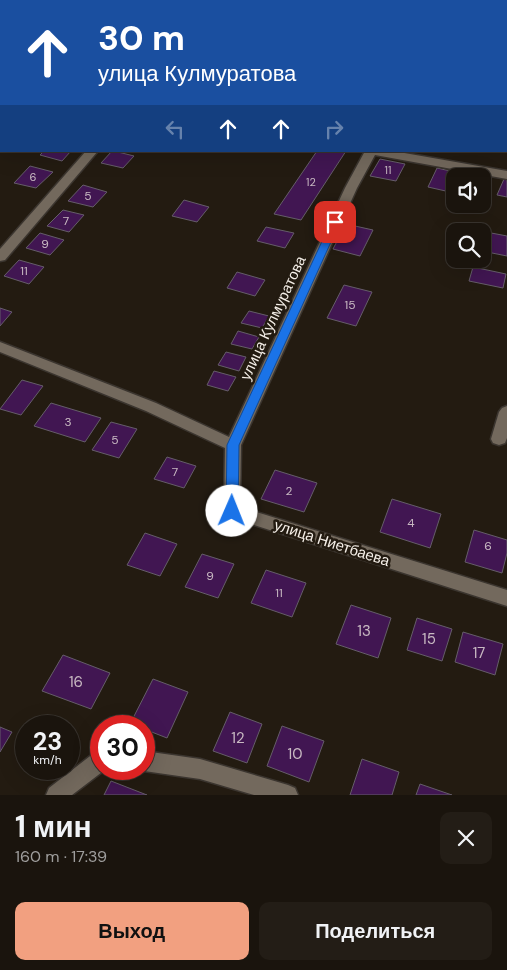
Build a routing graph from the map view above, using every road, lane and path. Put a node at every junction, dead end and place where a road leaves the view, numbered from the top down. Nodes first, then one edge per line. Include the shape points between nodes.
1 (91, 152) edge
2 (370, 152) edge
3 (377, 152) edge
4 (507, 175) edge
5 (0, 257) edge
6 (0, 347) edge
7 (507, 412) edge
8 (500, 439) dead end
9 (233, 445) junction
10 (507, 598) edge
11 (155, 763) edge
12 (90, 769) edge
13 (56, 795) edge
14 (288, 795) edge

1 - 5 street
2 - 9 street, улица Кулмуратова
3 - 4 street
6 - 9 street via 151,407
7 - 8 street
9 - 10 street, улица Ниетбаева via 232,511
11 - 14 street via 200,769
12 - 13 street

